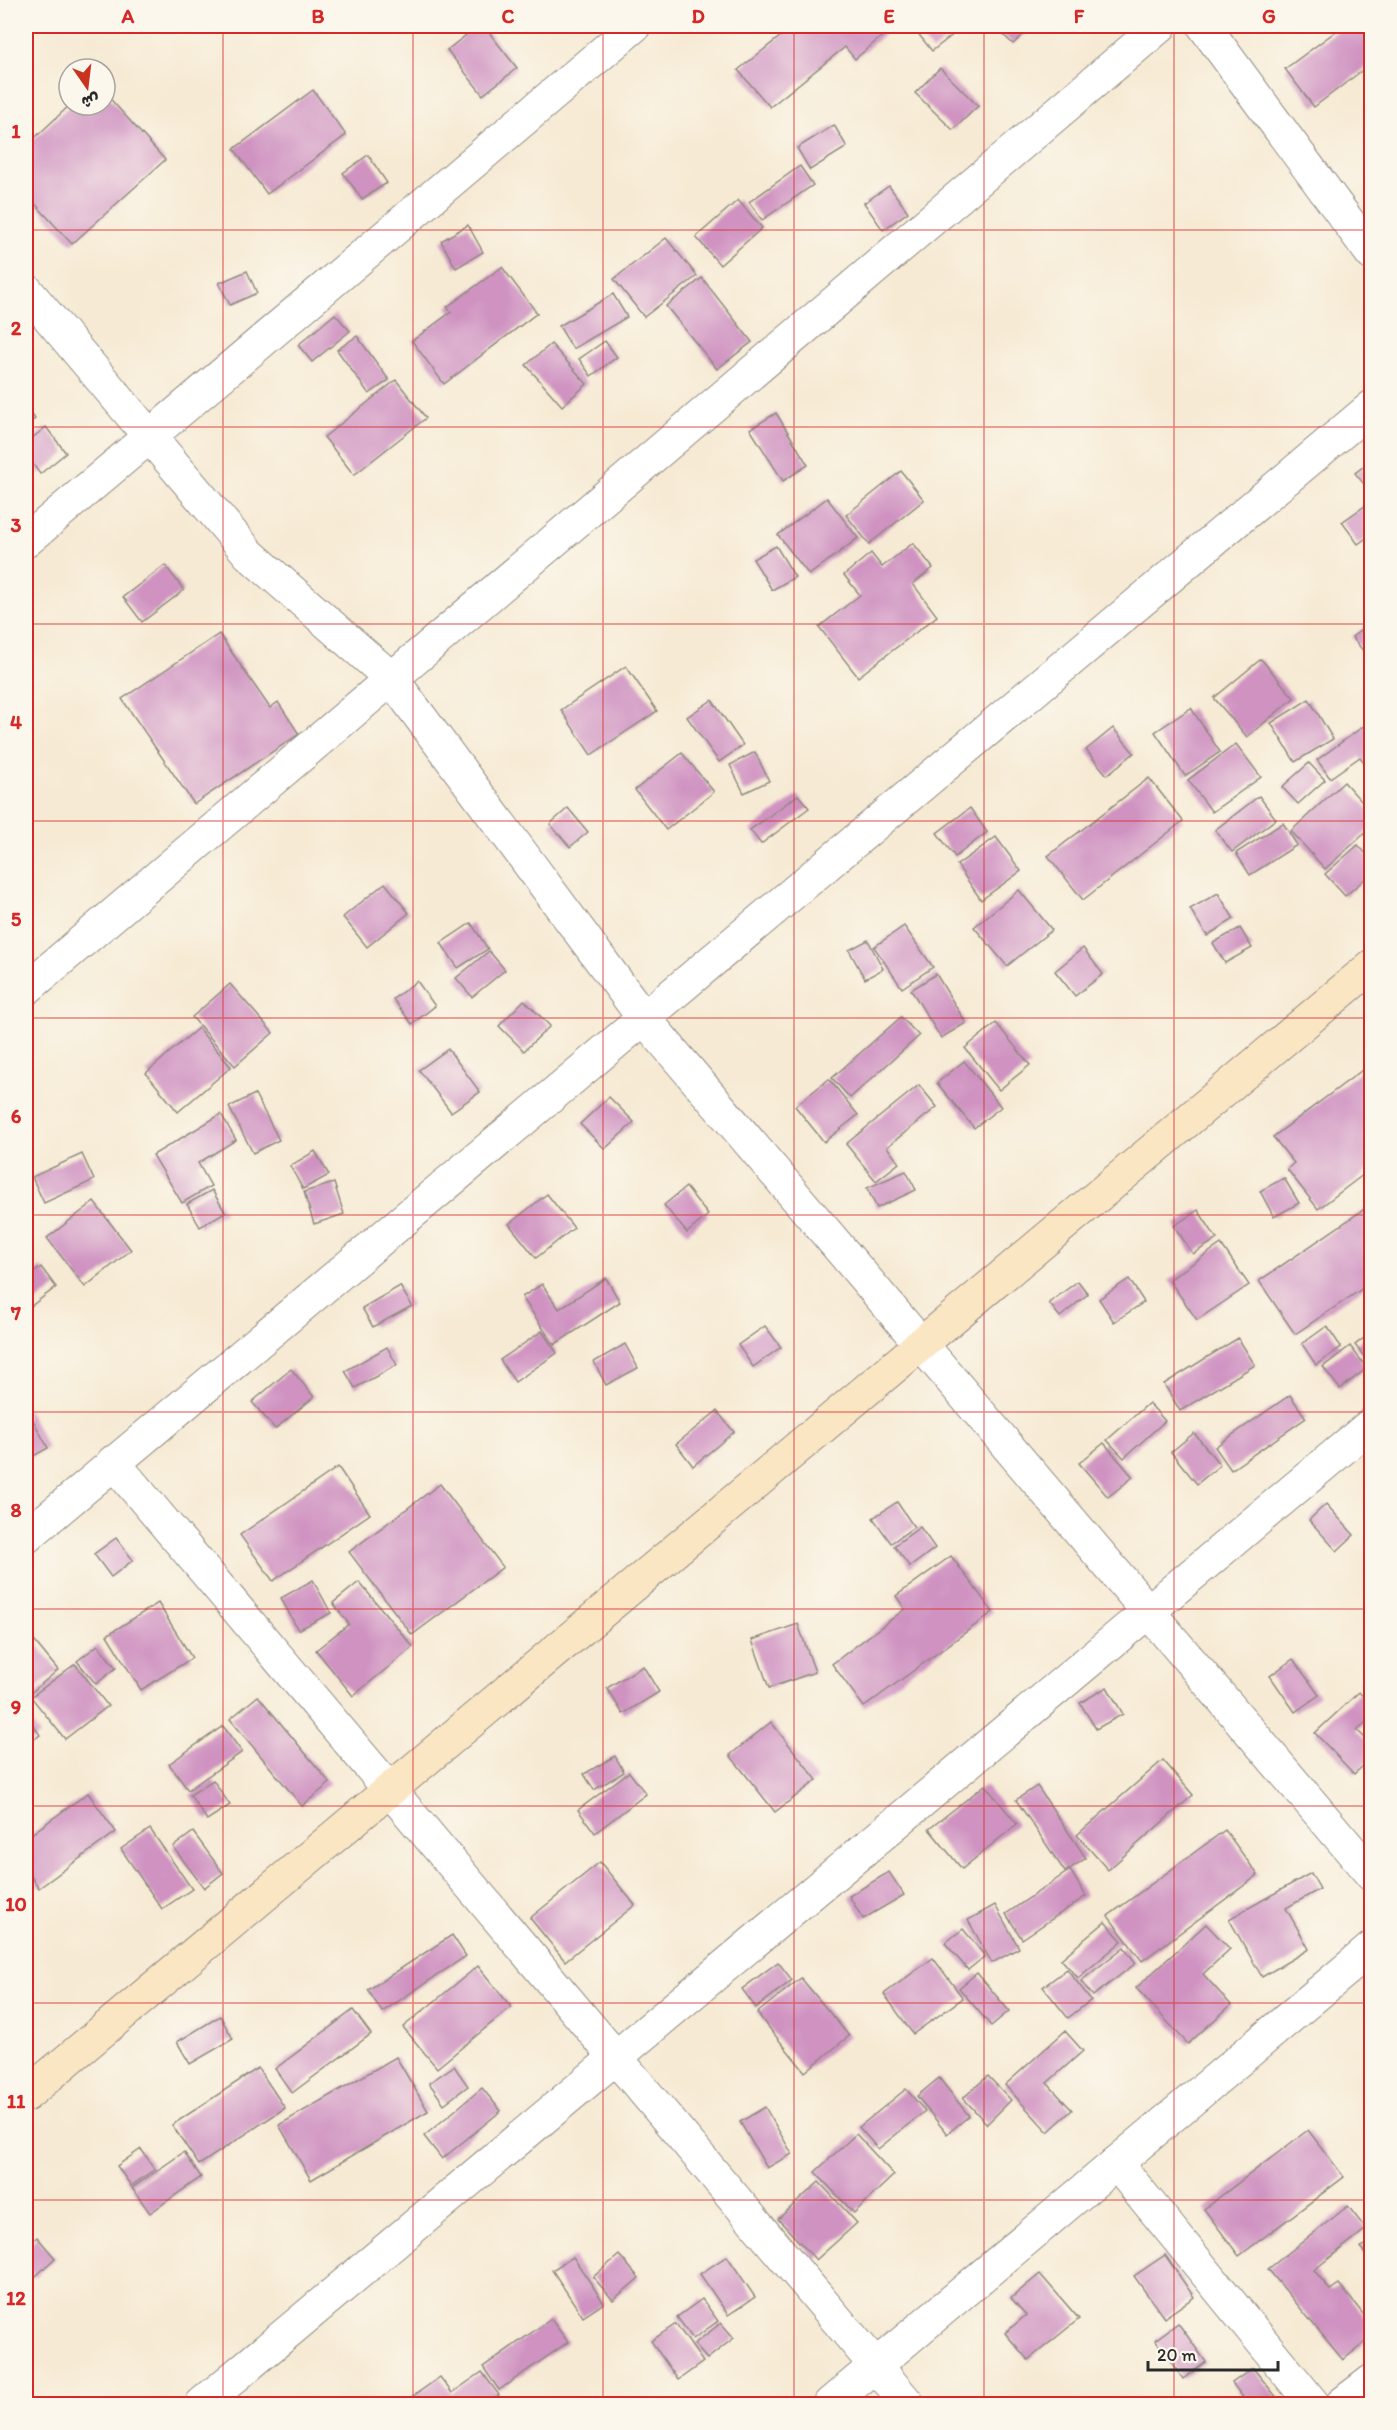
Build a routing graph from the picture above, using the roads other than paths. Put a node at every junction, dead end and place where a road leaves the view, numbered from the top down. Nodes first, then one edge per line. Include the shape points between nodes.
1 (634, 26) edge
2 (1160, 26) edge
3 (1203, 26) edge
4 (1371, 254) edge
5 (26, 290) edge
6 (1371, 407) edge
7 (150, 436) junction
8 (26, 541) edge
9 (392, 679) junction
10 (1371, 966) edge
11 (26, 989) edge
12 (643, 1017) junction
13 (920, 1343) junction
14 (1371, 1424) edge
15 (113, 1462) junction
16 (26, 1536) edge
17 (1148, 1611) junction
18 (389, 1789) junction
19 (1371, 1875) edge
20 (1371, 1948) edge
21 (615, 2058) junction
22 (26, 2095) edge
23 (1116, 2163) junction
24 (875, 2366) junction
25 (1371, 2380) edge
26 (202, 2404) edge
27 (830, 2404) edge
28 (908, 2404) edge
29 (1313, 2404) edge
30 (1342, 2404) edge

1 - 7 street
2 - 9 street
3 - 4 street
5 - 7 street
6 - 12 street
7 - 8 street
7 - 9 street via 249,554
9 - 11 street
9 - 12 street
10 - 13 street
12 - 13 street
12 - 15 street
13 - 17 street
13 - 18 street
14 - 17 street
15 - 16 street
15 - 18 street
17 - 19 street
17 - 21 street
18 - 21 street
18 - 22 street
20 - 23 street
21 - 24 street
21 - 26 street
23 - 24 street
23 - 29 street
24 - 27 street
24 - 28 street
25 - 30 street

